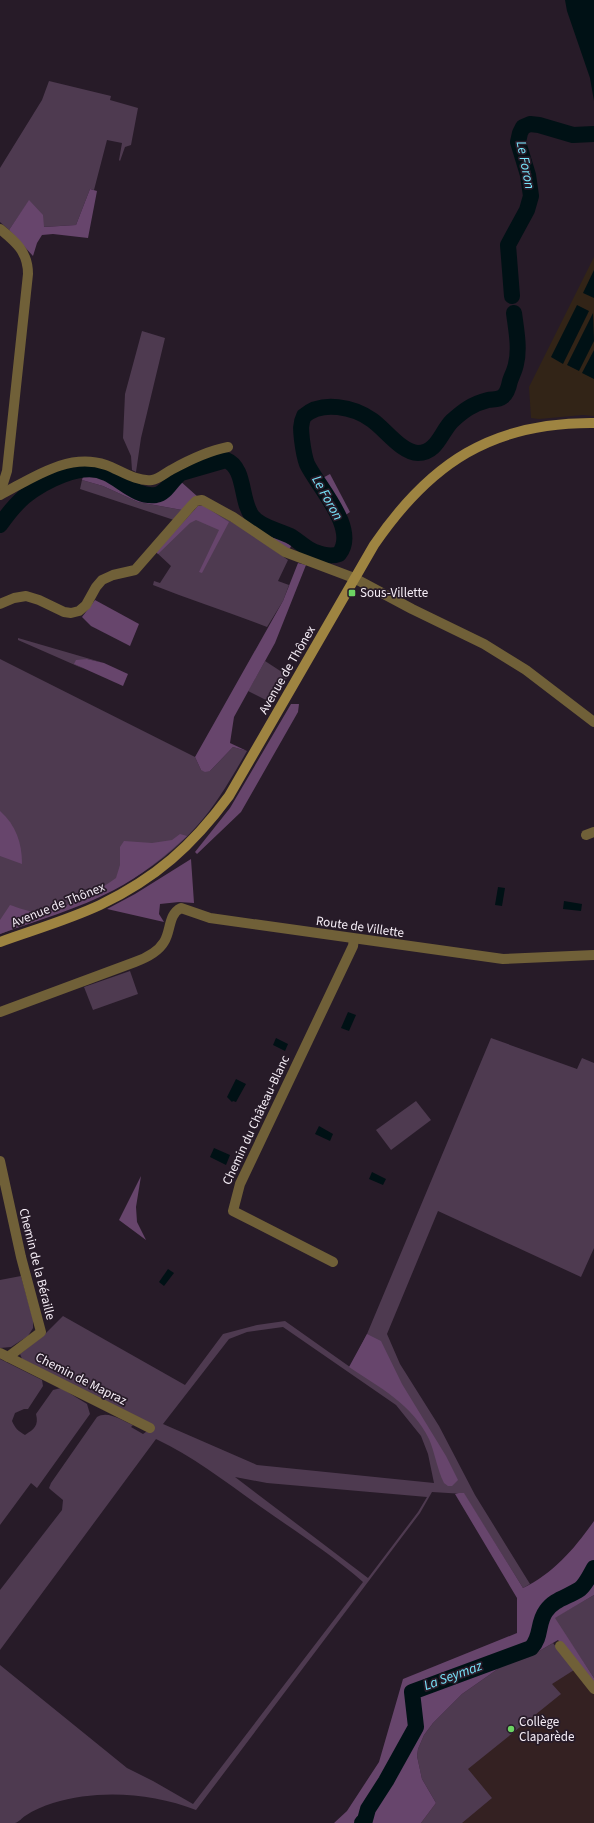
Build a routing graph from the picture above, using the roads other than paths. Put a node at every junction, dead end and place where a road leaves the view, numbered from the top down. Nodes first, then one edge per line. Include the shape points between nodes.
1 (0, 229) edge
2 (594, 423) edge
3 (228, 447) dead end
4 (0, 494) edge
5 (354, 578) junction
6 (0, 604) edge
7 (594, 722) edge
8 (354, 939) junction
9 (0, 942) edge
10 (594, 954) edge
11 (0, 1012) edge
12 (0, 1161) edge
13 (333, 1262) dead end
14 (4, 1355) edge
15 (150, 1428) dead end
16 (560, 1646) dead end
17 (594, 1689) edge

1 - 4 street via 22,249 27,260 28,274 7,471
2 - 5 main road, Avenue de Thônex via 557,424 528,429 489,442 459,458 433,476 400,508
3 - 4 street via 206,452 153,480 132,476 92,462 80,461 64,464
5 - 6 street via 285,552 233,517 202,500 191,506 135,570 110,576 100,582 86,605 79,611 64,612 26,596
5 - 7 street via 501,654
5 - 9 main road, Avenue de Thônex via 229,796 191,842 155,873 100,905
8 - 10 street, Route de Villette via 503,959
8 - 11 street, Route de Villette via 210,918 181,908 173,916 166,940 151,954
8 - 13 street, Chemin du Château-Blanc via 240,1184 232,1210
12 - 14 street, Chemin de la Béraille via 40,1332
14 - 15 street, Chemin de Mapraz
16 - 17 street

